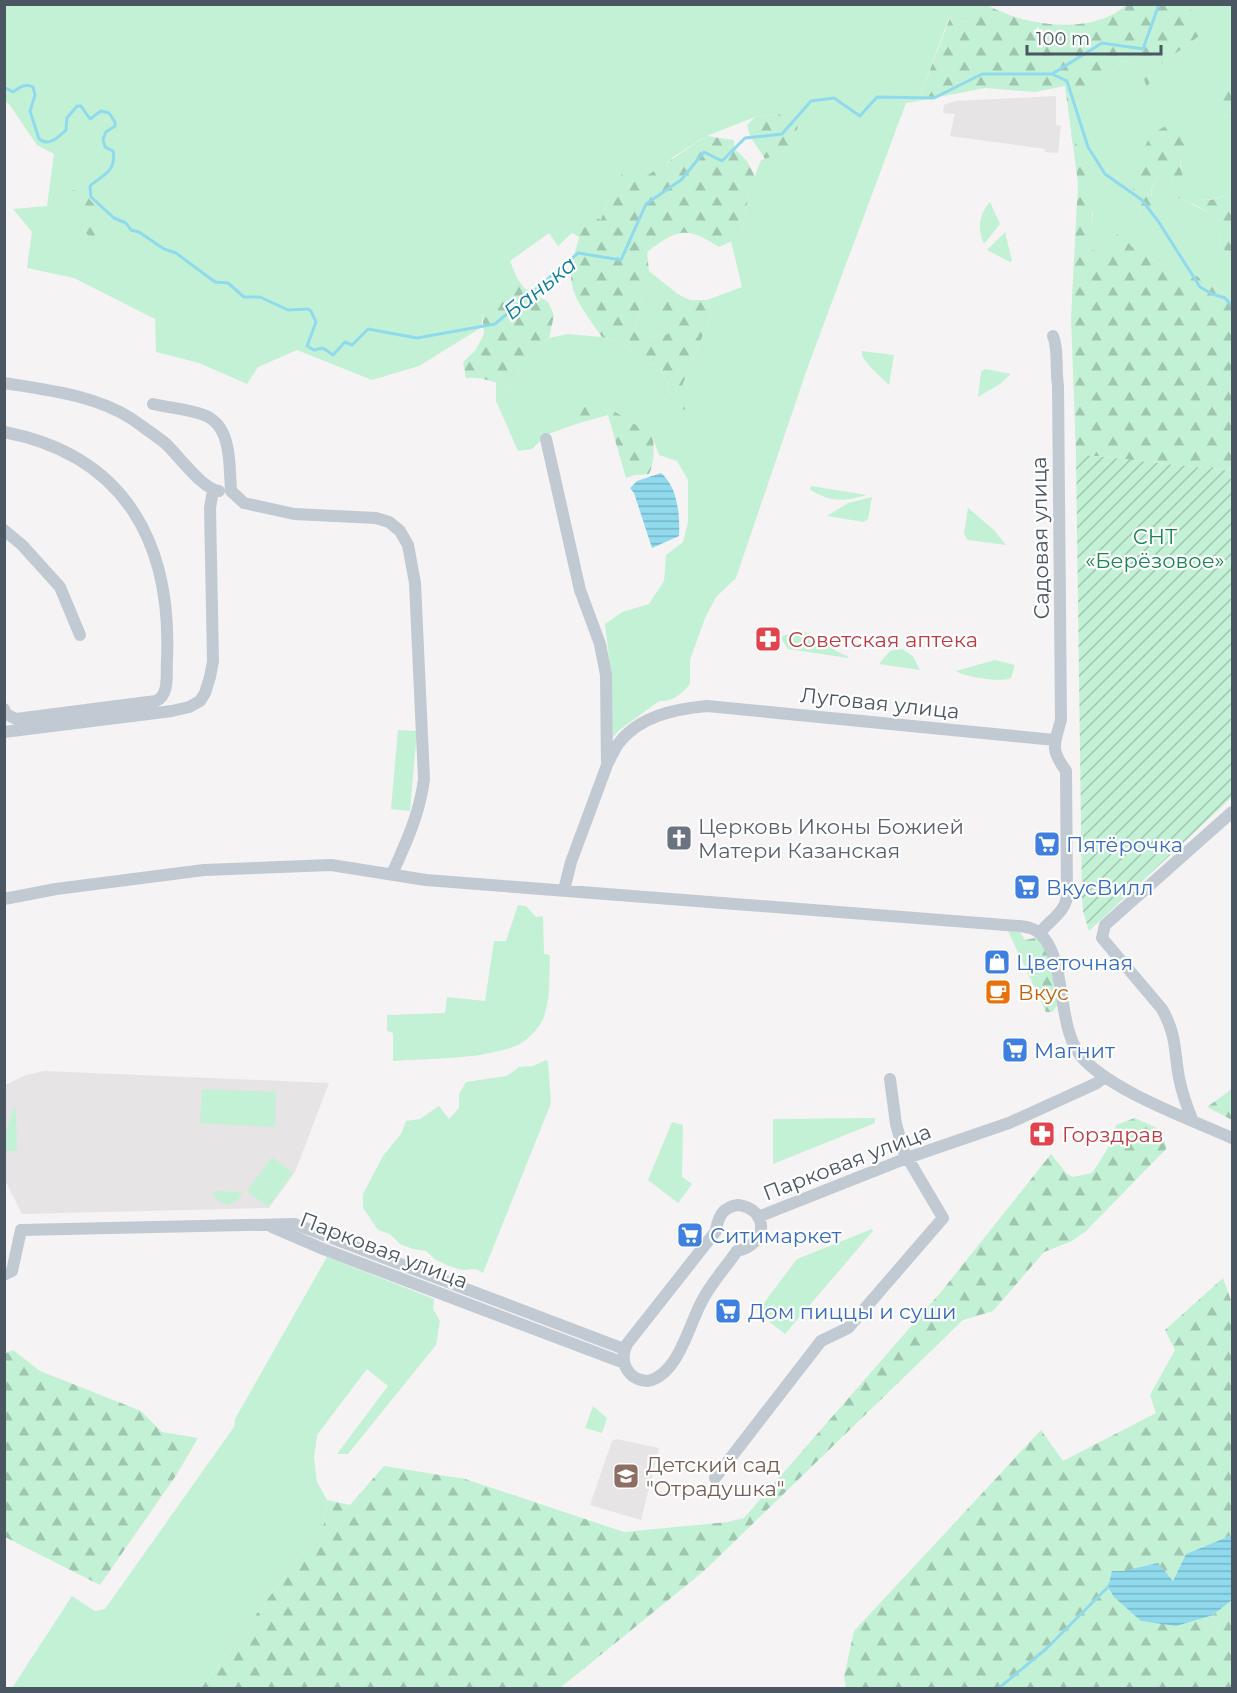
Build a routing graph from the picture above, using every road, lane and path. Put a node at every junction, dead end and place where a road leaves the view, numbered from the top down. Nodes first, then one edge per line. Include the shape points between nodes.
1 (1053, 336) dead end
2 (4, 383) edge
3 (153, 404) dead end
4 (4, 432) edge
5 (546, 439) dead end
6 (213, 490) junction
7 (231, 491) junction
8 (4, 530) edge
9 (80, 635) dead end
10 (4, 709) edge
11 (4, 732) edge
12 (1055, 740) junction
13 (607, 765) junction
14 (1233, 813) edge
15 (392, 874) junction
16 (564, 890) junction
17 (4, 899) edge
18 (1040, 933) junction
19 (1104, 1077) junction
20 (890, 1079) dead end
21 (1192, 1119) junction
22 (1233, 1138) edge
23 (907, 1158) junction
24 (758, 1217) junction
25 (266, 1224) junction
26 (4, 1275) edge
27 (626, 1346) junction
28 (624, 1363) junction
29 (716, 1478) dead end

1 - 12 street, Садовая улица via 1058,385 1061,720
2 - 6 street via 87,399 129,418 164,443
3 - 7 street via 206,416 220,426 226,439
4 - 10 street via 62,450 102,476 129,506 156,556 165,593 168,641 161,699 16,719
5 - 13 street via 580,590 600,644 606,675
6 - 7 street
6 - 11 street via 213,661 200,701 172,711
7 - 15 street via 244,502 294,514 376,518 400,531 408,545 415,583 424,779 414,824
8 - 9 street via 60,587
12 - 13 street, Луговая улица via 701,706 655,717 632,730 618,744
12 - 18 street via 1055,756 1066,771 1067,897 1060,914
13 - 16 street
14 - 21 street via 1106,925 1102,938 1169,1021 1179,1080
15 - 16 street
15 - 17 street via 331,865 204,870
16 - 18 street via 1019,926
18 - 19 street via 1054,957 1073,1042
19 - 21 street
19 - 23 street, Парковая улица via 1021,1118
20 - 23 street via 896,1125
21 - 22 street
23 - 24 street, Парковая улица
23 - 29 street via 943,1218 848,1328 821,1341
24 - 27 street, Парковая улица via 742,1206 724,1210 716,1231
24 - 28 street, Парковая улица via 758,1239 749,1248 737,1251 701,1301 685,1342 663,1374 652,1380 640,1380 630,1374
25 - 26 street, Парковая улица via 21,1230 12,1270
25 - 27 street, Парковая улица via 295,1224
25 - 28 street, Парковая улица
27 - 28 street

